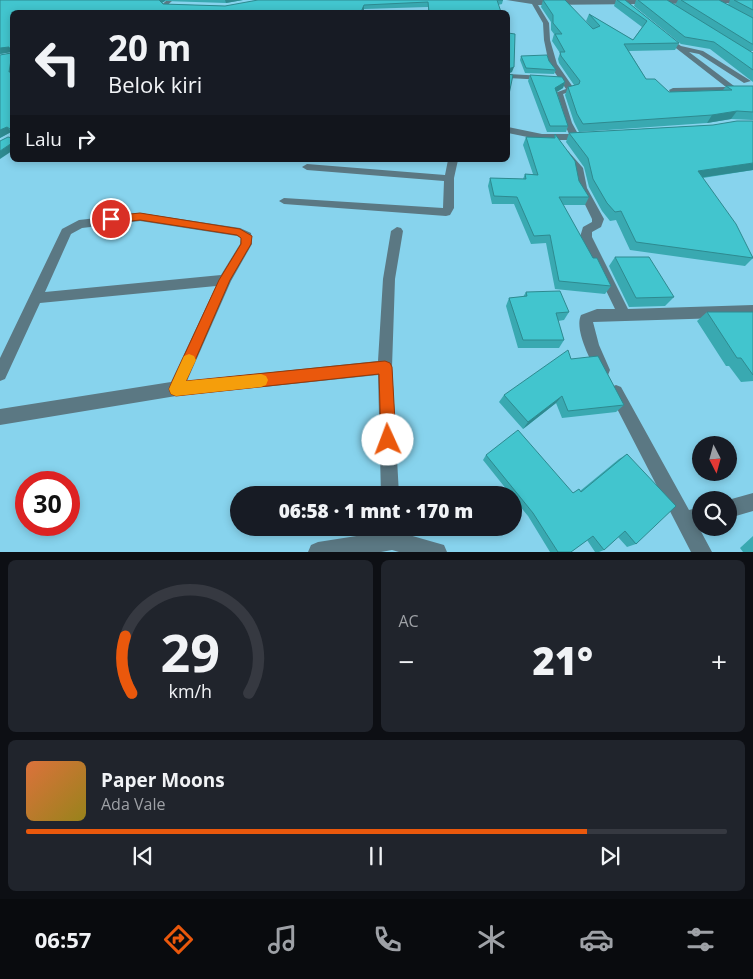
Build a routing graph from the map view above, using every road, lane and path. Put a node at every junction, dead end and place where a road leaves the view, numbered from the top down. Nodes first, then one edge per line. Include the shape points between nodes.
1 (170, 0) edge
2 (509, 0) edge
3 (648, 1) edge
4 (534, 2) junction
5 (560, 2) edge
6 (623, 2) junction
7 (662, 2) junction
8 (753, 2) edge
9 (716, 3) junction
10 (165, 5) junction
11 (174, 6) edge
12 (670, 7) edge
13 (724, 7) edge
14 (570, 8) edge
15 (630, 8) edge
16 (159, 10) edge
17 (657, 30) edge
18 (677, 47) junction
19 (510, 76) edge
20 (564, 80) junction
21 (747, 81) dead end
22 (673, 90) edge
23 (510, 130) edge
24 (594, 136) edge
25 (575, 137) junction
26 (556, 138) junction
27 (453, 162) edge
28 (308, 167) dead end
29 (449, 178) junction
30 (284, 201) dead end
31 (397, 231) dead end
32 (225, 280) junction
33 (36, 298) junction
34 (753, 311) edge
35 (624, 314) junction
36 (385, 367) junction
37 (0, 374) edge
38 (176, 389) junction
39 (0, 417) edge
40 (390, 486) edge
41 (753, 502) edge
42 (737, 506) edge
43 (692, 515) edge
44 (384, 536) edge
45 (397, 536) edge
46 (698, 536) edge
47 (318, 552) edge
48 (437, 552) edge
49 (702, 552) edge

1 - 10 street
2 - 4 street
3 - 6 street
3 - 7 street
4 - 5 street
4 - 20 street via 546,23 550,58
5 - 6 street
5 - 14 street
6 - 15 street
7 - 9 street
7 - 12 street
8 - 9 street
9 - 13 street
10 - 11 street
10 - 16 street
17 - 18 street
18 - 21 street via 701,52
18 - 22 street via 734,89
19 - 20 street
20 - 25 street via 571,90 559,93
23 - 26 street
24 - 25 street
25 - 26 street
26 - 35 street via 578,168 582,188 596,213 597,224 587,230 586,237
27 - 29 street
28 - 29 street
29 - 30 street via 449,208 446,212
31 - 36 street via 389,280
32 - 33 street
32 - 33 street via 246,244 247,236 240,232 127,217 80,224 66,232
32 - 38 street
33 - 37 street
34 - 35 street
35 - 43 street via 586,319 595,355
36 - 38 street
36 - 40 street
38 - 39 street
41 - 42 street
44 - 47 street
45 - 48 street
46 - 49 street

